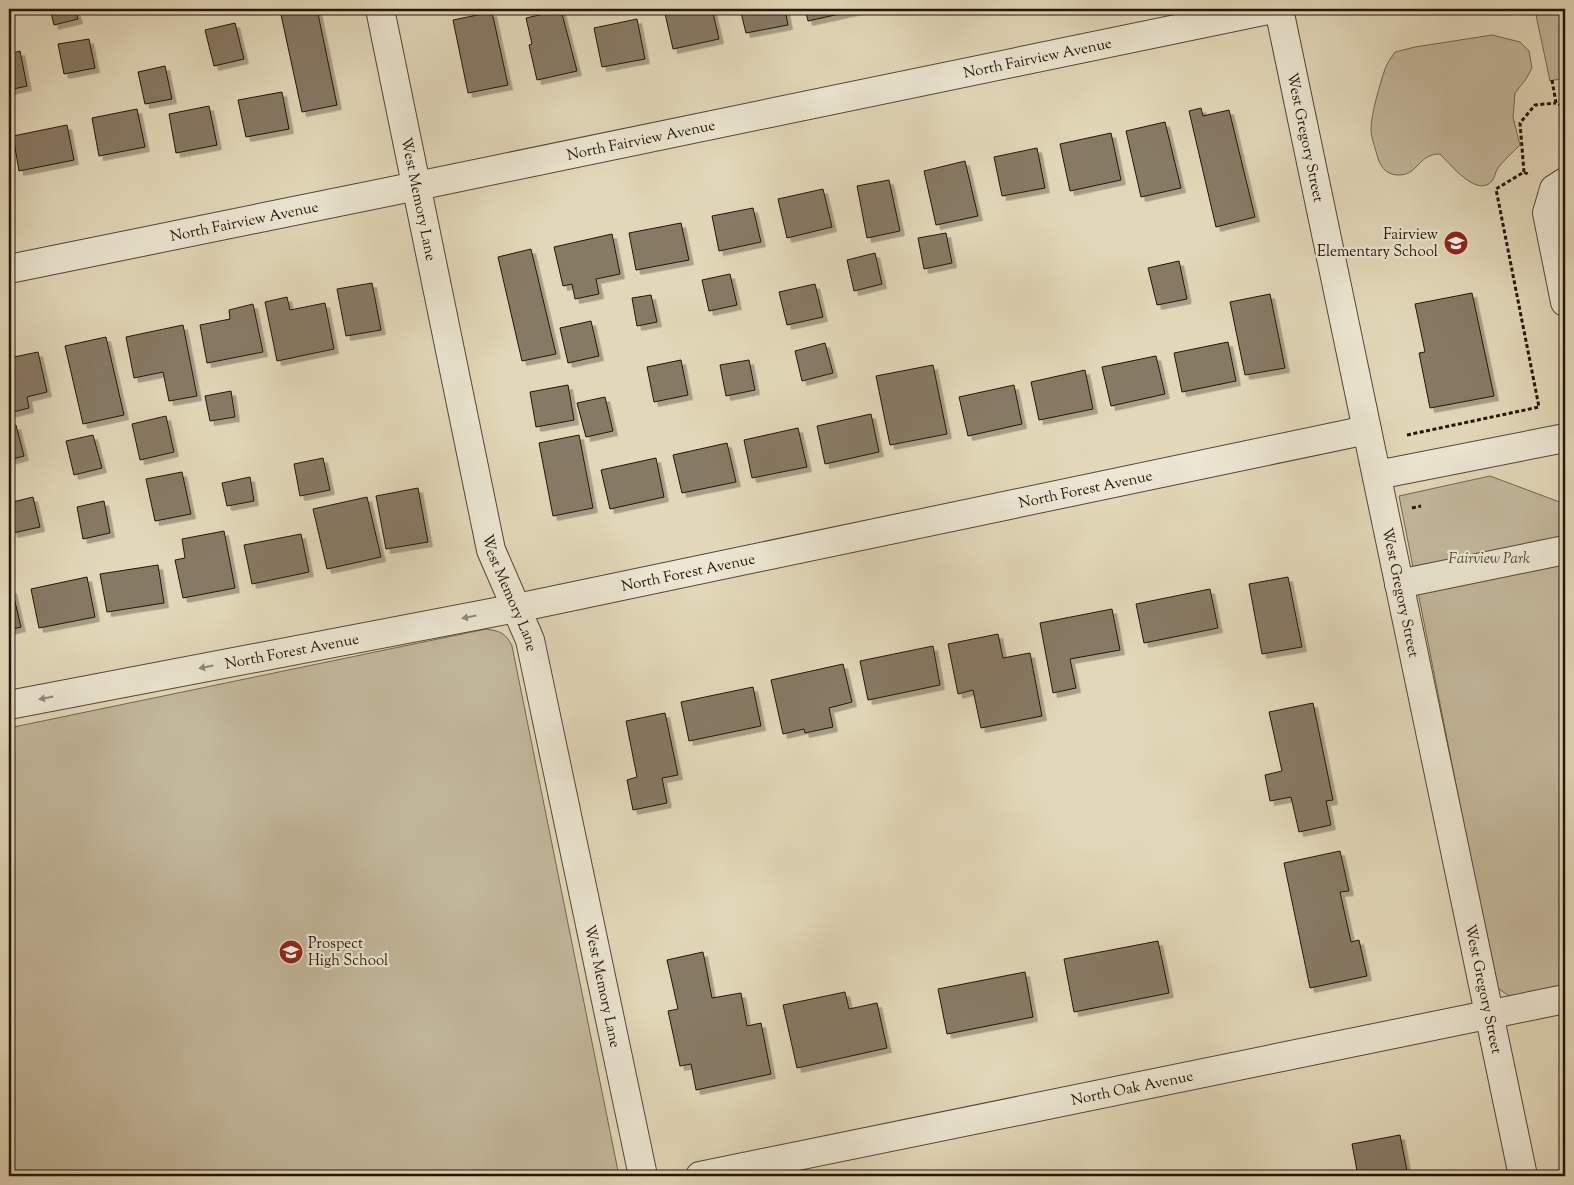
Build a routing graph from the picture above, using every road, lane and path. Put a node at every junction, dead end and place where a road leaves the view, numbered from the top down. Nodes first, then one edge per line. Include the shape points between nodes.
1 (380, 9) edge
2 (1272, 9) edge
3 (1279, 9) edge
4 (1552, 80) dead end
5 (1556, 103) junction
6 (1565, 107) edge
7 (1524, 172) junction
8 (1536, 178) dead end
9 (1565, 182) edge
10 (417, 186) junction
11 (9, 269) edge
12 (1565, 302) edge
13 (1367, 430) junction
14 (1406, 435) dead end
15 (1565, 438) edge
16 (1377, 475) junction
17 (1565, 550) edge
18 (1399, 584) junction
19 (516, 608) junction
20 (9, 705) edge
21 (1565, 999) edge
22 (1489, 1014) junction
23 (643, 1176) edge
24 (700, 1176) edge
25 (1523, 1176) edge

1 - 10 street, West Memory Lane
2 - 10 street, North Fairview Avenue
3 - 13 street, West Gregory Street
4 - 5 path
5 - 6 path
5 - 7 path via 1535,105 1520,124
7 - 8 path
7 - 14 path via 1496,189 1539,407
9 - 12 street via 1554,189 1547,213
10 - 11 street, North Fairview Avenue
10 - 19 street, West Memory Lane via 491,550
13 - 16 street, West Gregory Street
13 - 19 street, North Forest Avenue
15 - 16 street
16 - 18 street, West Gregory Street
17 - 18 street
18 - 22 street, West Gregory Street
19 -> 20 street, North Forest Avenue
19 - 23 street, West Memory Lane via 530,640
21 - 22 street, North Oak Avenue
22 - 24 street, North Oak Avenue
22 - 25 street, West Gregory Street

